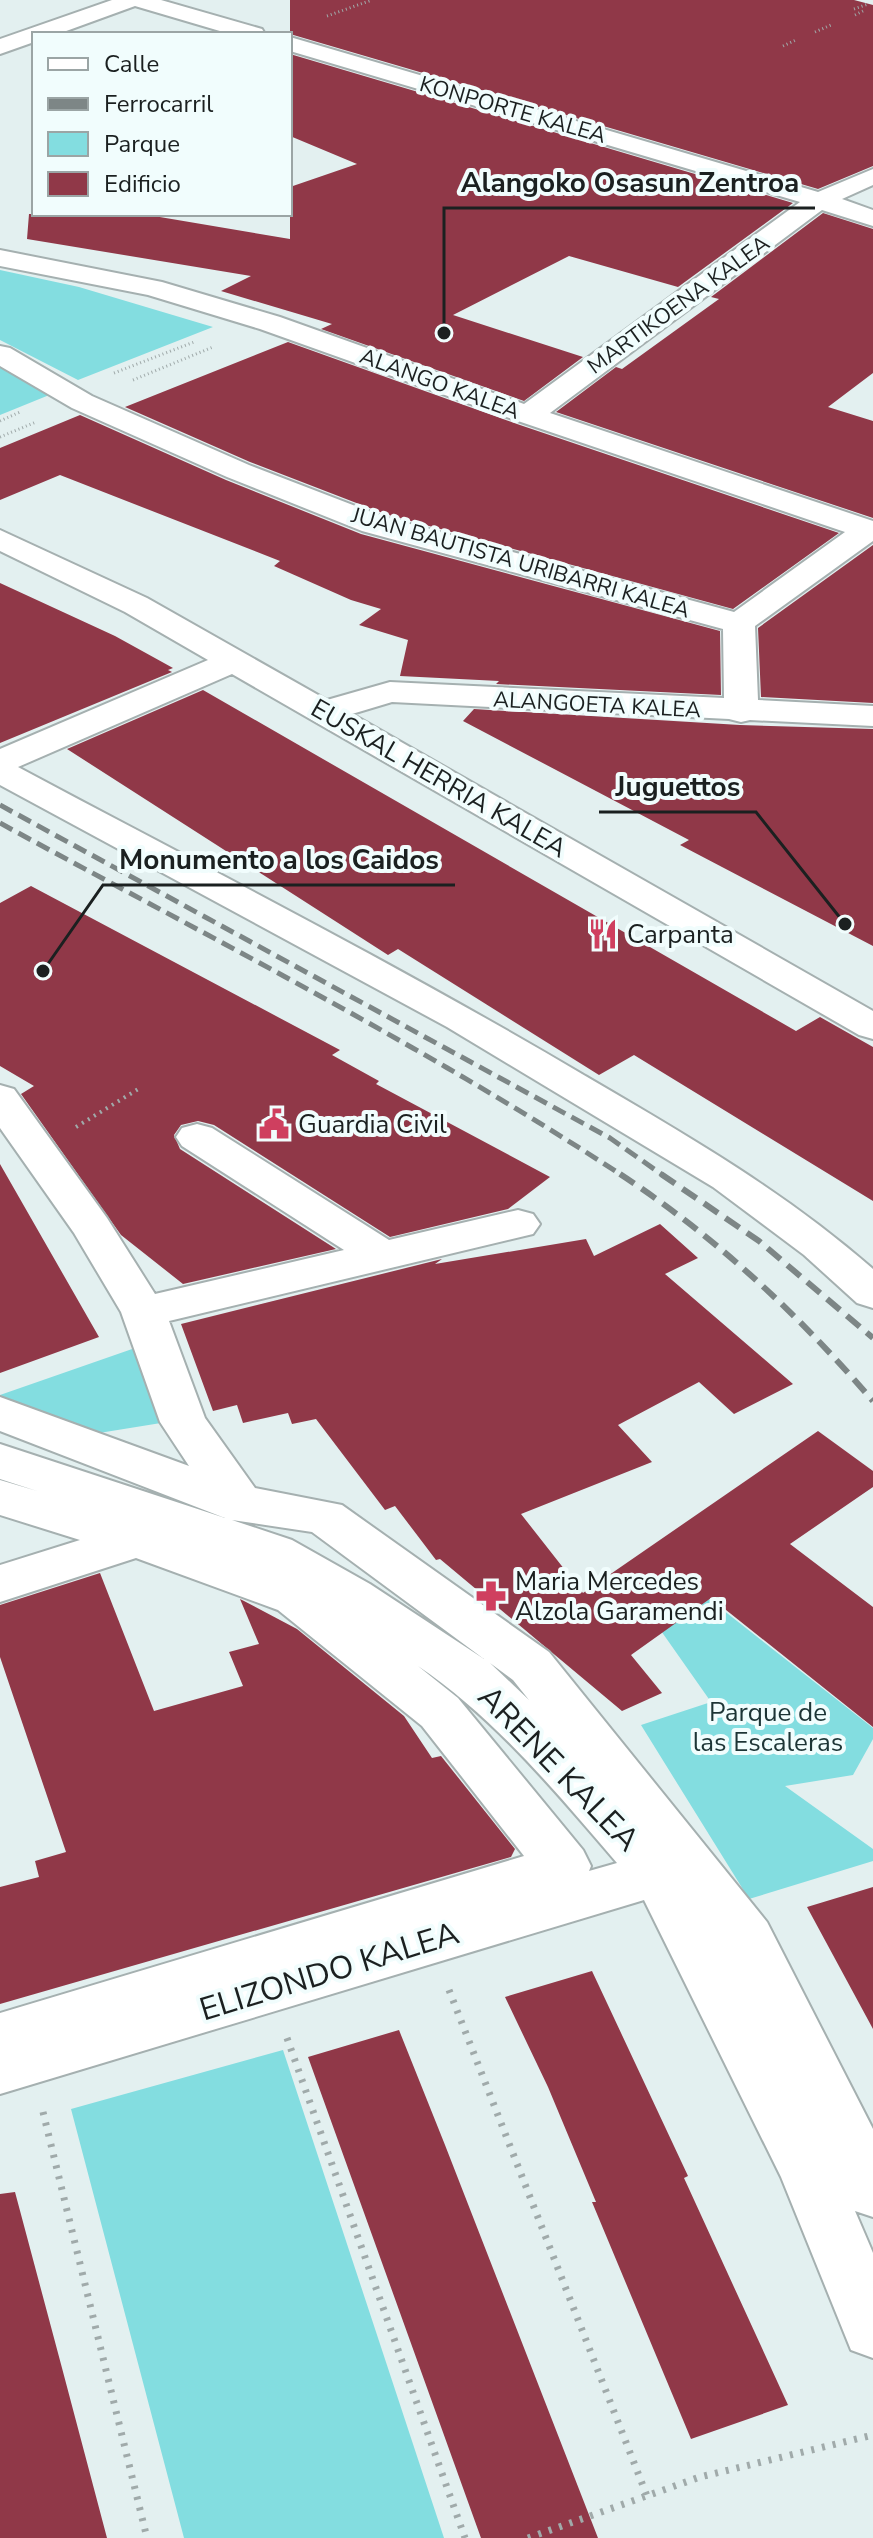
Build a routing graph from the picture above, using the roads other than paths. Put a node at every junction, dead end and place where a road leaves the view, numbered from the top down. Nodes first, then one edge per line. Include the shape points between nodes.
1 (88, 0) edge
2 (127, 2) edge
3 (42, 32) edge
4 (246, 32) edge
5 (32, 35) edge
6 (292, 45) edge
7 (0, 47) edge
8 (873, 176) edge
9 (818, 201) junction
10 (873, 218) edge
11 (0, 258) edge
12 (0, 354) edge
13 (528, 415) junction
14 (871, 530) edge
15 (0, 539) edge
16 (739, 623) junction
17 (234, 661) junction
18 (323, 712) junction
19 (741, 712) junction
20 (873, 716) edge
21 (0, 762) edge
22 (0, 771) edge
23 (873, 1027) edge
24 (0, 1098) edge
25 (197, 1137) dead end
26 (518, 1224) dead end
27 (385, 1257) junction
28 (873, 1293) edge
29 (143, 1312) junction
30 (0, 1413) edge
31 (0, 1461) edge
32 (0, 1497) edge
33 (239, 1503) junction
34 (137, 1540) junction
35 (275, 1553) junction
36 (0, 1584) edge
37 (658, 1873) junction
38 (10, 2056) edge
39 (873, 2190) edge
40 (873, 2329) edge

1 - 2 street
2 - 3 street
2 - 4 street
5 - 7 street
6 - 9 street, KONPORTE KALEA
8 - 9 street, MARTIKOENA KALEA
9 - 10 street, KONPORTE KALEA
9 - 13 street, MARTIKOENA KALEA
11 - 13 street, ALANGO KALEA via 153,288 255,318
12 - 16 street, JUAN BAUTISTA URIBARRI KALEA via 82,402 373,524
13 - 14 street, ALANGO KALEA
14 - 16 street
15 - 17 street, EUSKAL HERRIA KALEA via 136,605
16 - 19 street
17 - 18 street, EUSKAL HERRIA KALEA
17 - 21 street
18 - 19 street, ALANGOETA KALEA via 390,692
18 - 23 street, EUSKAL HERRIA KALEA
19 - 20 street, ALANGOETA KALEA
22 - 28 street via 488,1035 728,1178 819,1245
24 - 29 street via 92,1228
25 - 27 street
26 - 27 street
27 - 29 street
29 - 33 street via 183,1422
30 - 33 street
31 - 35 street, ARENE KALEA
32 - 34 street
33 - 35 street
33 - 39 street via 325,1517 531,1666 747,1938
34 - 36 street
34 - 38 street via 296,1597 440,1712 564,1866
35 - 37 street, ARENE KALEA via 470,1675 572,1774
37 - 38 street, ELIZONDO KALEA via 269,1989
37 - 40 street, ARENE KALEA via 809,2171

